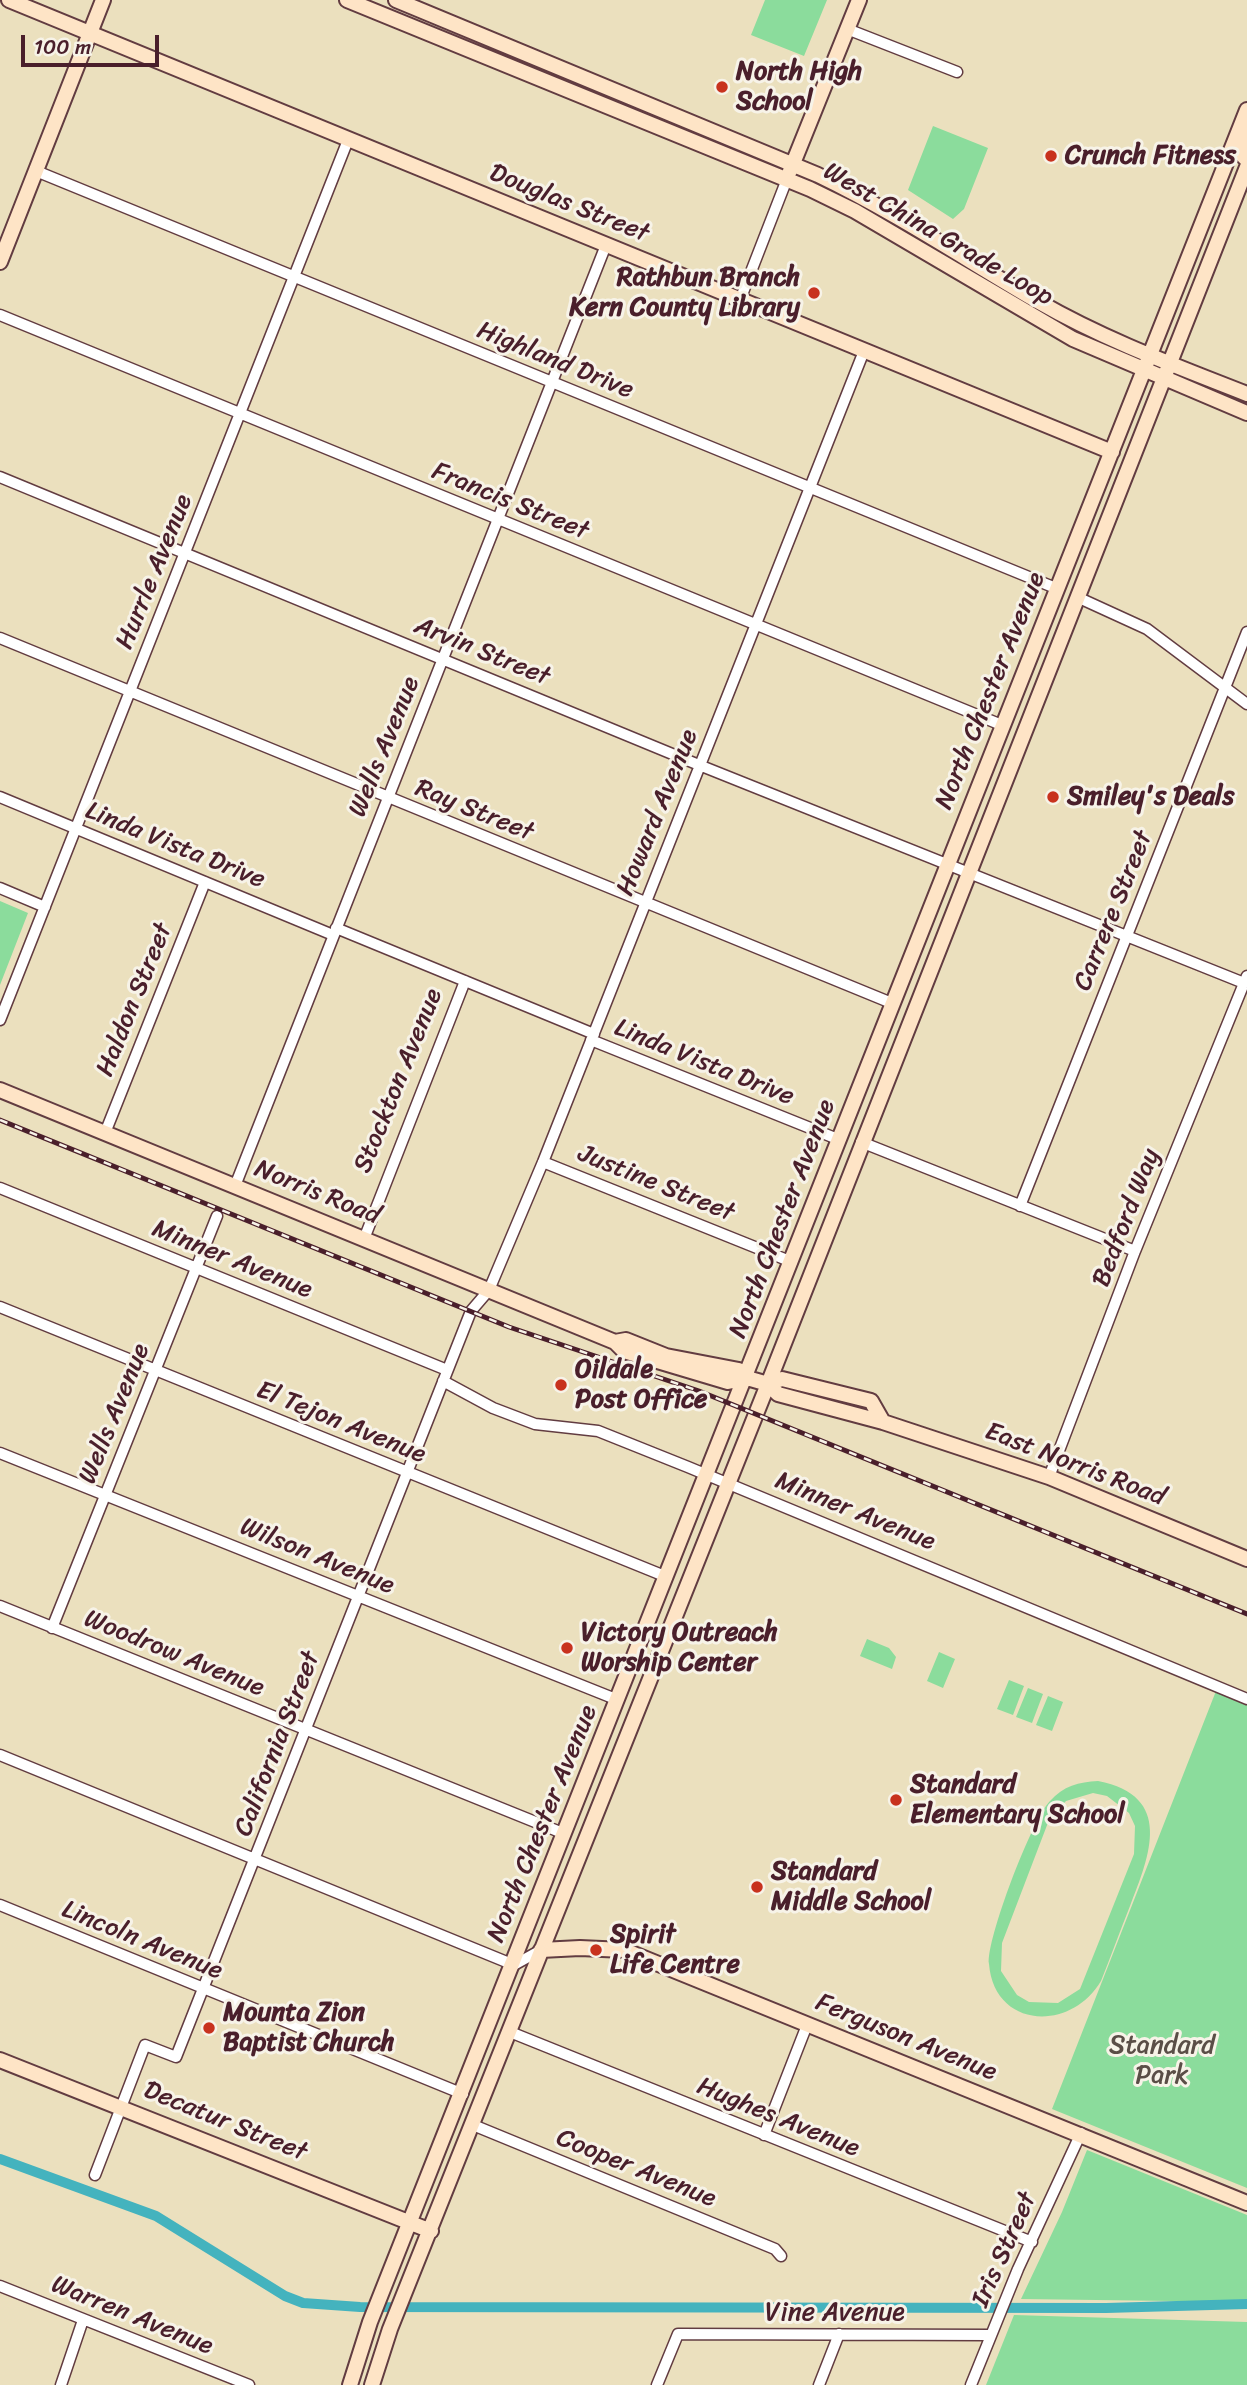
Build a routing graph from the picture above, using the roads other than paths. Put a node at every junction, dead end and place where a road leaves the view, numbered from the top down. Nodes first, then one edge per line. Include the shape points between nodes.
1 (9, 0) edge
2 (103, 0) edge
3 (347, 0) edge
4 (396, 0) edge
5 (859, 0) edge
6 (847, 29) junction
7 (90, 33) junction
8 (541, 59) junction
9 (492, 61) junction
10 (957, 72) dead end
11 (661, 108) junction
12 (619, 110) junction
13 (1247, 110) edge
14 (1247, 125) edge
15 (348, 139) junction
16 (1247, 160) edge
17 (793, 164) junction
18 (1247, 167) edge
19 (36, 171) junction
20 (787, 179) junction
21 (1214, 194) junction
22 (940, 241) junction
23 (606, 245) junction
24 (930, 254) junction
25 (0, 262) edge
26 (1205, 273) junction
27 (294, 277) junction
28 (740, 300) junction
29 (0, 315) edge
30 (864, 351) junction
31 (1160, 359) junction
32 (1154, 374) junction
33 (552, 383) junction
34 (1247, 394) edge
35 (240, 413) junction
36 (1247, 413) edge
37 (1112, 452) junction
38 (0, 477) edge
39 (809, 488) junction
40 (498, 520) junction
41 (185, 552) junction
42 (1058, 589) junction
43 (1077, 597) junction
44 (755, 625) junction
45 (1247, 632) edge
46 (0, 638) edge
47 (1061, 638) junction
48 (442, 659) junction
49 (1225, 688) junction
50 (130, 691) junction
51 (1247, 704) edge
52 (1003, 726) junction
53 (699, 765) junction
54 (0, 797) edge
55 (387, 798) junction
56 (76, 828) junction
57 (949, 865) junction
58 (968, 873) junction
59 (205, 881) junction
60 (0, 888) edge
61 (644, 904) junction
62 (45, 907) junction
63 (335, 931) junction
64 (1126, 937) junction
65 (1246, 979) edge
66 (466, 981) junction
67 (894, 1004) junction
68 (0, 1020) edge
69 (592, 1037) junction
70 (0, 1090) edge
71 (855, 1101) junction
72 (105, 1133) junction
73 (840, 1140) junction
74 (861, 1142) junction
75 (543, 1162) junction
76 (235, 1186) junction
77 (0, 1188) edge
78 (1020, 1206) junction
79 (217, 1216) dead end
80 (364, 1239) junction
81 (1135, 1251) junction
82 (792, 1262) junction
83 (196, 1268) junction
84 (489, 1290) junction
85 (0, 1307) edge
86 (155, 1370) junction
87 (447, 1370) junction
88 (747, 1378) junction
89 (443, 1381) junction
90 (768, 1384) junction
91 (0, 1453) edge
92 (407, 1473) junction
93 (708, 1475) junction
94 (1049, 1477) junction
95 (727, 1482) junction
96 (105, 1494) junction
97 (1247, 1559) edge
98 (667, 1577) junction
99 (358, 1597) junction
100 (0, 1606) edge
101 (52, 1628) junction
102 (1247, 1699) edge
103 (618, 1700) junction
104 (306, 1730) junction
105 (1, 1757) edge
106 (565, 1834) junction
107 (255, 1860) junction
108 (0, 1905) edge
109 (541, 1951) junction
110 (514, 1965) junction
111 (204, 1989) junction
112 (807, 2025) junction
113 (510, 2032) junction
114 (0, 2060) edge
115 (470, 2077) junction
116 (463, 2094) junction
117 (121, 2107) junction
118 (473, 2125) junction
119 (1081, 2133) junction
120 (764, 2135) junction
121 (95, 2175) dead end
122 (1247, 2203) edge
123 (412, 2223) junction
124 (431, 2231) junction
125 (1031, 2242) junction
126 (781, 2256) dead end
127 (0, 2286) edge
128 (83, 2320) junction
129 (839, 2334) junction
130 (991, 2335) junction
131 (351, 2384) edge
132 (61, 2385) edge
133 (249, 2385) edge
134 (372, 2385) edge
135 (657, 2385) edge
136 (819, 2385) edge
137 (971, 2385) edge

1 - 7 main road, Douglas Street
2 - 7 main road
3 - 9 main road, West China Grade Loop
4 - 8 main road, West China Grade Loop
5 - 6 main road
6 - 10 street
6 - 17 main road
7 - 15 main road, Douglas Street
7 - 19 main road
8 - 9 main road via 534,66 511,56
8 - 11 main road, West China Grade Loop
9 - 12 main road, West China Grade Loop
11 - 12 main road via 654,116 635,107
11 - 17 main road, West China Grade Loop
12 - 20 main road, West China Grade Loop
13 - 21 main road, North Chester Avenue
14 - 16 main road via 1243,156
15 - 23 main road, Douglas Street
15 - 27 street, Hurrle Avenue
17 - 20 main road
17 - 22 main road, West China Grade Loop via 883,207
18 - 26 main road, North Chester Avenue
19 - 25 main road
19 - 27 street, Highland Drive
20 - 24 main road, West China Grade Loop
20 - 28 street
21 - 26 main road via 1216,213
21 - 31 main road, North Chester Avenue
22 - 24 main road
22 - 31 main road, West China Grade Loop via 1038,302
23 - 28 main road, Douglas Street
23 - 33 street, Wells Avenue
24 - 32 main road, West China Grade Loop via 1039,321
26 - 31 main road, North Chester Avenue
27 - 33 street, Highland Drive
27 - 35 street, Hurrle Avenue
28 - 30 main road, Douglas Street
29 - 35 street, Francis Street
30 - 37 main road, Douglas Street
30 - 39 street, Howard Avenue
31 - 32 main road, North Chester Avenue
31 - 32 main road, North Chester Avenue
31 - 34 main road, West China Grade Loop
32 - 36 main road, West China Grade Loop
32 - 37 main road, North Chester Avenue
32 - 43 main road, North Chester Avenue
33 - 39 street, Highland Drive
33 - 40 street, Wells Avenue
35 - 40 street, Francis Street
35 - 41 street, Hurrle Avenue
37 - 42 main road, North Chester Avenue
38 - 41 street, Arvin Street
39 - 42 street, Highland Drive
39 - 44 street, Howard Avenue
40 - 44 street, Francis Street
40 - 48 street, Wells Avenue
41 - 48 street, Arvin Street
41 - 50 street, Hurrle Avenue
42 - 47 main road via 1063,596
42 - 52 main road, North Chester Avenue
43 - 47 main road, North Chester Avenue
43 - 49 street via 1147,629
44 - 52 street, Francis Street
44 - 53 street, Howard Avenue
45 - 49 street, Carrere Street
46 - 50 street, Ray Street
47 - 58 main road, North Chester Avenue
48 - 53 street, Arvin Street
48 - 55 street, Wells Avenue
49 - 51 street
49 - 64 street, Carrere Street
50 - 55 street, Ray Street
50 - 56 street, Hurrle Avenue
52 - 57 main road, North Chester Avenue
53 - 57 street, Arvin Street
53 - 61 street, Howard Avenue
54 - 56 street, Linda Vista Drive
55 - 61 street, Ray Street
55 - 63 street, Wells Avenue
56 - 59 street, Linda Vista Drive
56 - 62 street, Hurrle Avenue
57 - 58 street, Arvin Street
57 - 67 main road, North Chester Avenue
58 - 64 street, Arvin Street
58 - 74 main road, North Chester Avenue
59 - 63 street, Linda Vista Drive
59 - 72 street, Haldon Street
60 - 62 street
61 - 67 street, Ray Street
61 - 69 street, Howard Avenue
62 - 68 street, Hurrle Avenue
63 - 66 street, Linda Vista Drive
63 - 76 street, Wells Avenue
64 - 65 street, Arvin Street
64 - 78 street, Carrere Street
65 - 81 street, Bedford Way
66 - 69 street, Linda Vista Drive
66 - 80 street, Stockton Avenue
67 - 71 main road, North Chester Avenue
69 - 73 street, Linda Vista Drive
69 - 75 street, Howard Avenue
70 - 72 main road, Norris Road
71 - 73 main road, North Chester Avenue
71 - 74 main road via 854,1135
72 - 76 main road, Norris Road
73 - 82 main road, North Chester Avenue
74 - 78 street
74 - 90 main road, North Chester Avenue
75 - 82 street, Justine Street
75 - 84 street, Howard Avenue
76 - 80 main road, Norris Road
77 - 83 street, Minner Avenue
78 - 81 street
79 - 83 street, Wells Avenue
80 - 84 main road, Norris Road
81 - 94 street, Bedford Way
82 - 88 main road, North Chester Avenue
83 - 86 street, Wells Avenue
83 - 87 street, Minner Avenue
84 - 87 street, California Street via 471,1311
84 - 88 main road, Norris Road via 664,1365 728,1382
85 - 86 street, El Tejon Avenue
86 - 92 street, El Tejon Avenue
86 - 96 street, Wells Avenue
87 - 89 street, California Street
88 - 90 main road, East Norris Road
88 - 93 main road, North Chester Avenue
89 - 92 street, California Street
89 - 93 street, Minner Avenue via 535,1424 598,1432
90 - 94 main road, East Norris Road via 778,1394 883,1422
90 - 95 main road, North Chester Avenue
91 - 96 street, Wilson Avenue
92 - 98 street, El Tejon Avenue
92 - 99 street, California Street
93 - 95 street, Minner Avenue
93 - 98 main road, North Chester Avenue
94 - 97 main road, East Norris Road
95 - 102 street, Minner Avenue
95 - 109 main road, North Chester Avenue
96 - 99 street, Wilson Avenue
96 - 101 street, Wells Avenue
98 - 103 main road, North Chester Avenue
99 - 103 street, Wilson Avenue
99 - 104 street, California Street
100 - 101 street, Woodrow Avenue
101 - 104 street, Woodrow Avenue
103 - 106 main road, North Chester Avenue
104 - 106 street, Woodrow Avenue
104 - 107 street, California Street
105 - 107 street
106 - 110 main road, North Chester Avenue
107 - 110 street
107 - 111 street, California Street
108 - 111 street, Lincoln Avenue
109 - 110 street
109 - 112 main road, Ferguson Avenue via 624,1950
109 - 113 main road, North Chester Avenue
110 - 115 main road, North Chester Avenue
111 - 116 street, Lincoln Avenue
111 - 117 street, California Street via 176,2057 145,2045
112 - 119 main road, Ferguson Avenue
112 - 120 street
113 - 118 main road, North Chester Avenue
113 - 120 street, Hughes Avenue
114 - 117 main road, Decatur Street
115 - 116 main road, North Chester Avenue
115 - 118 main road via 466,2110
116 - 123 main road, North Chester Avenue
117 - 121 street, California Street
117 - 123 main road, Decatur Street
118 - 124 main road, North Chester Avenue
118 - 126 street, Cooper Avenue via 775,2249
119 - 122 main road, Ferguson Avenue
119 - 125 street, Iris Street
120 - 125 street, Hughes Avenue
123 - 124 main road, Decatur Street
123 - 131 main road, North Chester Avenue via 370,2322
124 - 134 main road, North Chester Avenue
125 - 130 street, Iris Street
127 - 128 street, Warren Avenue
128 - 132 street
128 - 133 street, Warren Avenue
129 - 130 street, Vine Avenue
129 - 135 street, Vine Avenue via 678,2333
129 - 136 street
130 - 137 street, Iris Street

